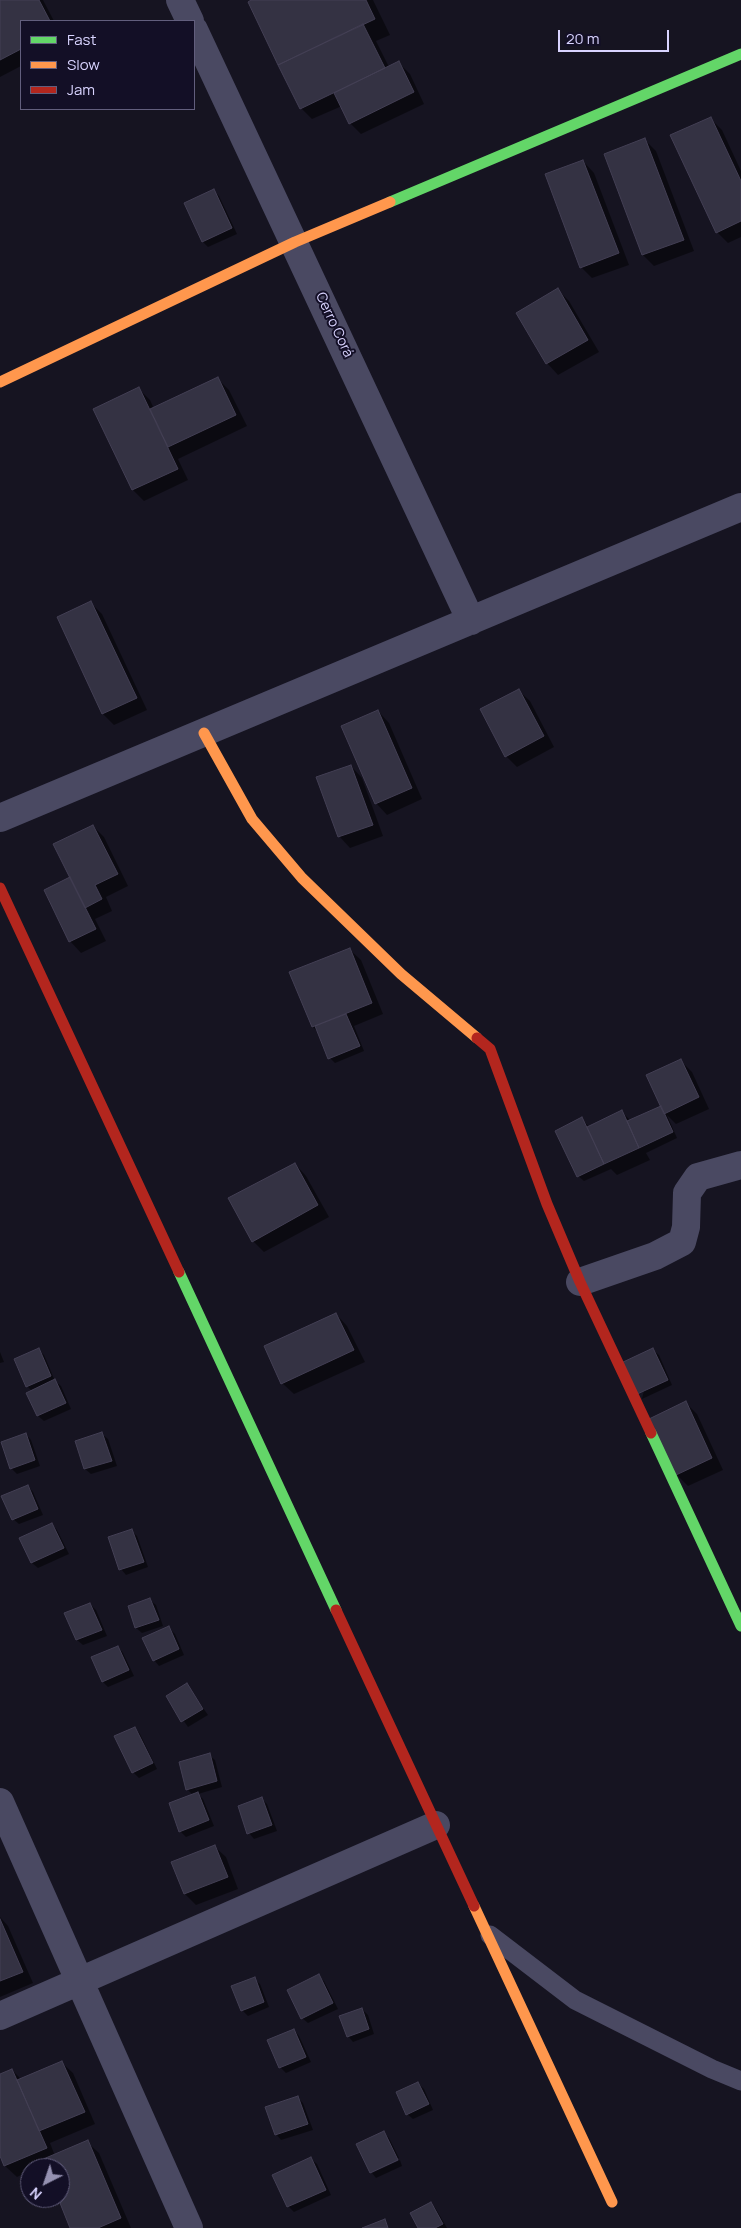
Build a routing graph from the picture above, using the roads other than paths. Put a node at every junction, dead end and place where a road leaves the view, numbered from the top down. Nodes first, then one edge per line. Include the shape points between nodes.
1 (180, 0) edge
2 (190, 20) edge
3 (195, 32) edge
4 (741, 54) edge
5 (295, 242) junction
6 (0, 382) edge
7 (741, 507) edge
8 (471, 622) junction
9 (204, 733) junction
10 (0, 818) edge
11 (0, 888) edge
12 (741, 1165) edge
13 (580, 1282) junction
14 (741, 1626) edge
15 (0, 1802) edge
16 (436, 1825) junction
17 (486, 1933) junction
18 (80, 1981) junction
19 (0, 2016) edge
20 (741, 2081) edge
21 (612, 2202) dead end
22 (189, 2228) edge

1 - 2 street
3 - 5 street, Cerro Corá
4 - 5 street
5 - 6 street
5 - 8 street, Cerro Corá
7 - 8 street
8 - 9 street
9 - 10 street
9 - 13 street via 252,819 302,878 401,974 490,1049 547,1204
11 - 16 street
12 - 13 street via 698,1177 687,1193 682,1242 655,1256
13 - 14 street
15 - 18 street
16 - 17 street
16 - 18 street
17 - 20 lane via 576,2000
17 - 21 street
18 - 19 street
18 - 22 street

